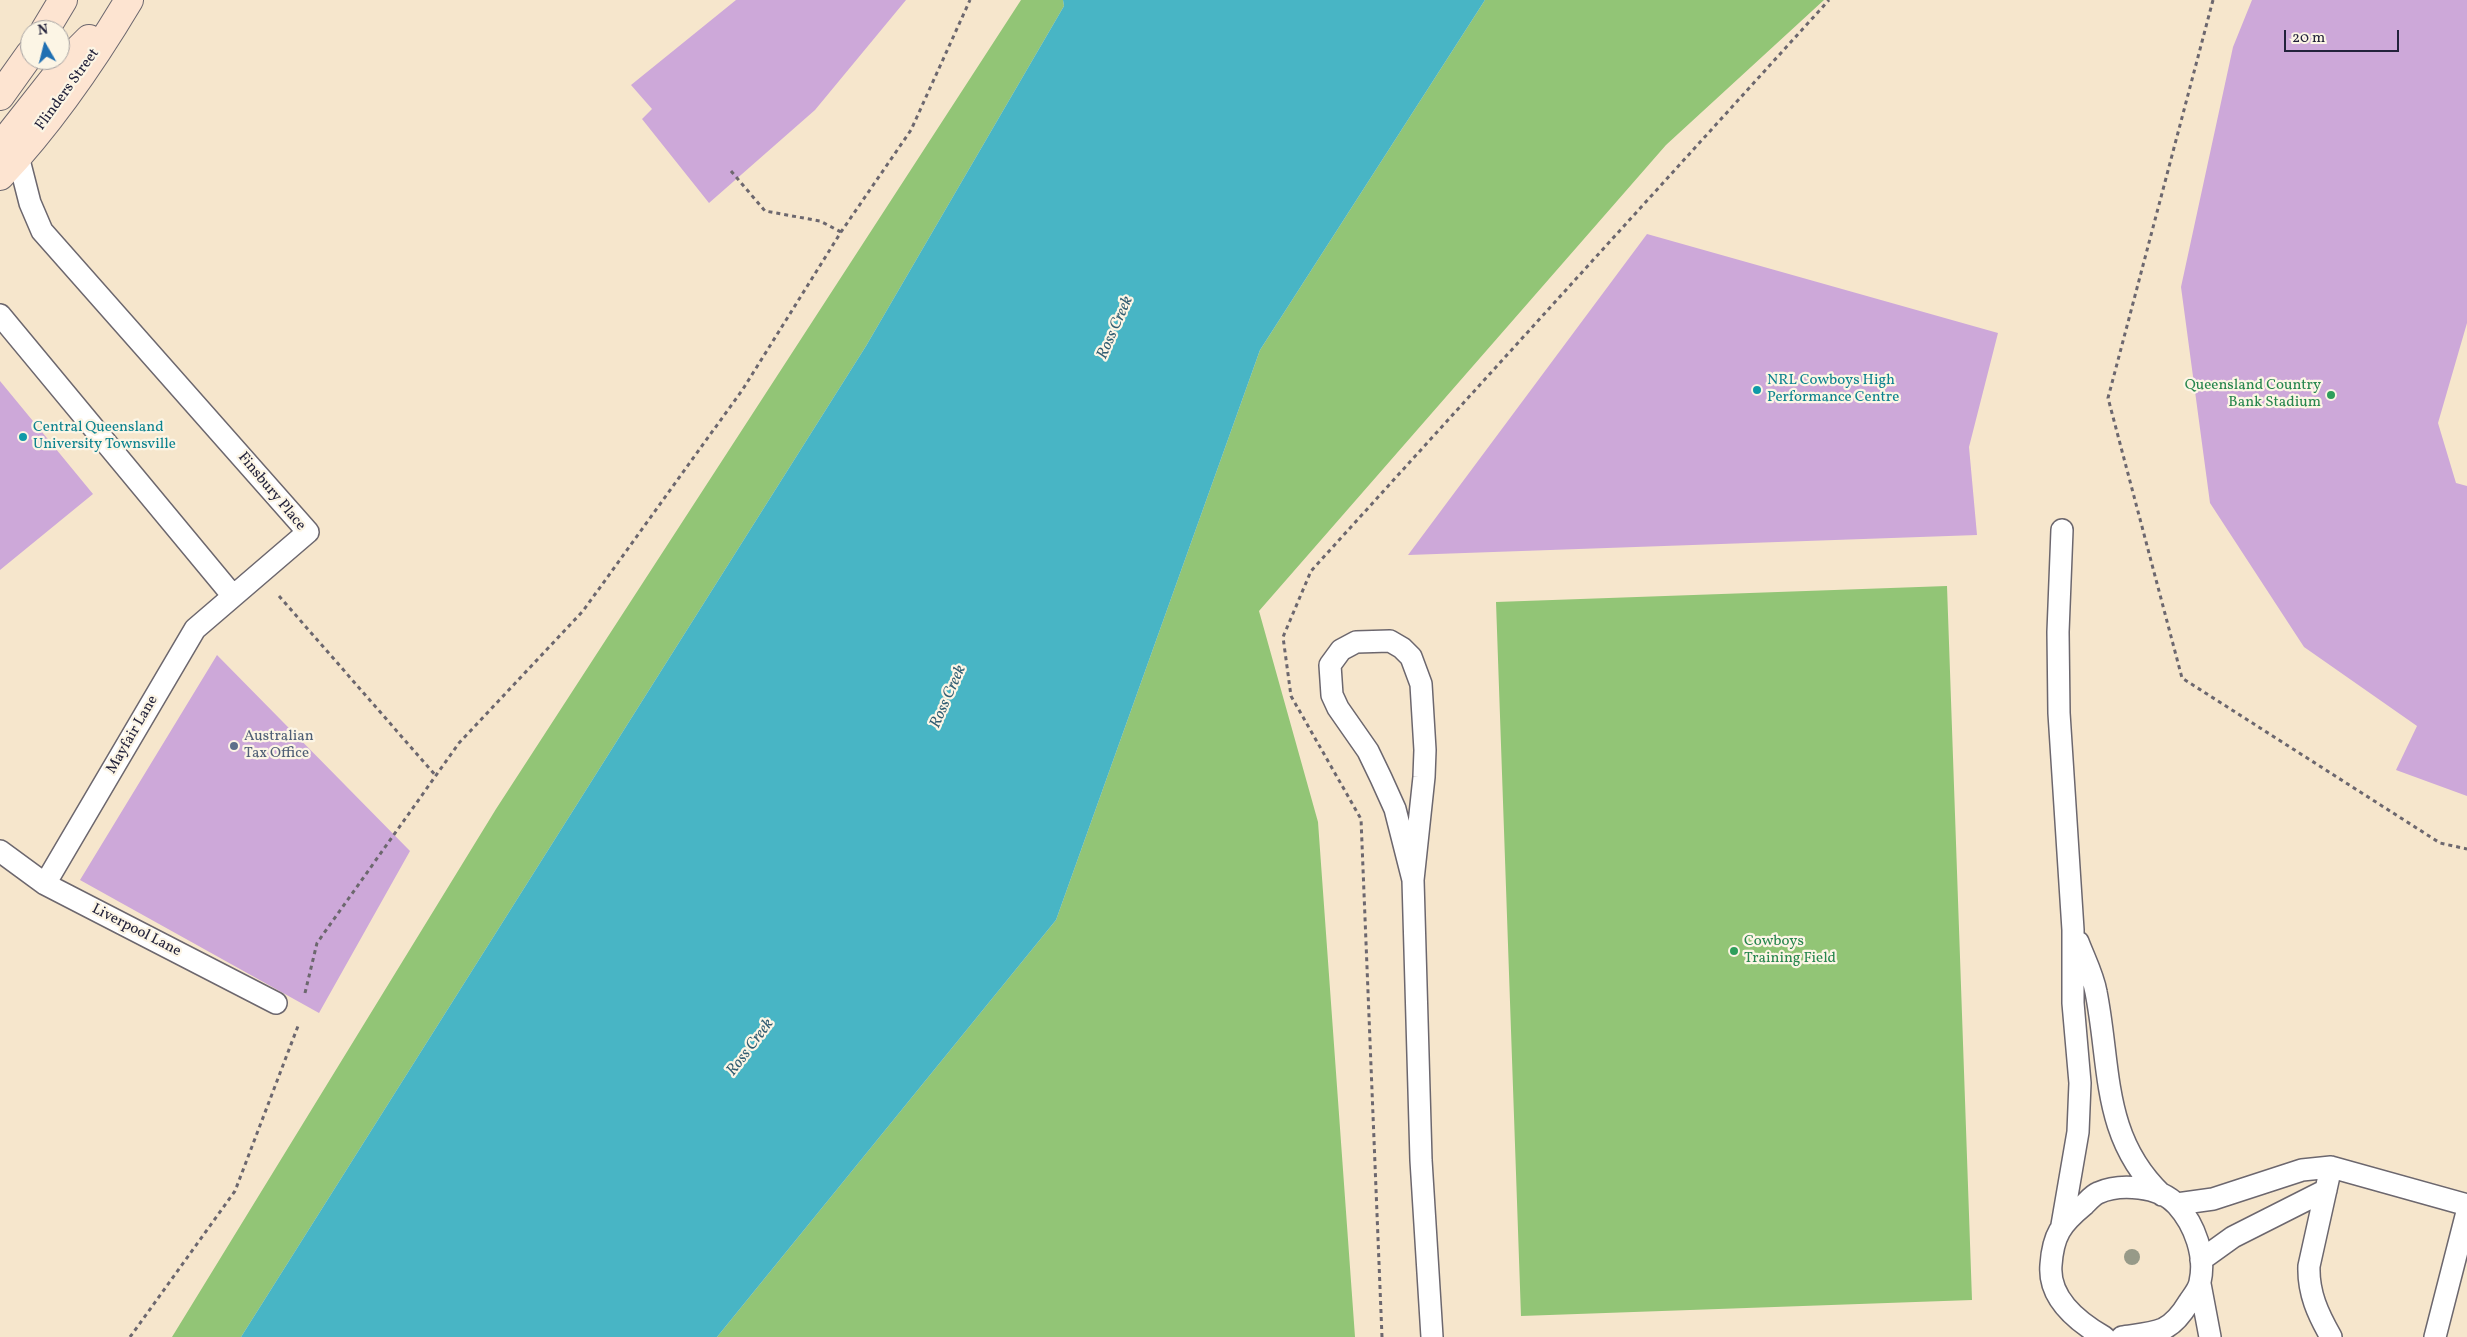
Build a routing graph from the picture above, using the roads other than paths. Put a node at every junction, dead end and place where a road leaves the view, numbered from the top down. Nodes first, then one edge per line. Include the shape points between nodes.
1 (63, 0) edge
2 (126, 5) edge
3 (51, 20) edge
4 (20, 68) edge
5 (0, 96) edge
6 (9, 152) edge
7 (0, 176) edge
8 (0, 315) edge
9 (2062, 530) dead end
10 (233, 596) junction
11 (0, 851) edge
12 (1413, 880) junction
13 (44, 884) junction
14 (2073, 930) junction
15 (276, 1003) dead end
16 (2331, 1167) junction
17 (2326, 1190) junction
18 (2169, 1200) junction
19 (2467, 1205) edge
20 (2467, 1212) edge
21 (2062, 1225) junction
22 (2202, 1260) junction
23 (2200, 1284) junction
24 (1432, 1337) edge
25 (2104, 1337) edge
26 (2122, 1337) edge
27 (2210, 1337) edge
28 (2331, 1337) edge
29 (2435, 1337) edge

1 - 3 main road
2 - 6 main road, Flinders Street via 78,79
4 - 5 main road
6 - 7 main road, Flinders Street
6 - 10 lane, Finsbury Place via 42,231 308,532
8 - 10 lane
9 - 14 lane via 2059,712
10 - 13 lane, Mayfair Lane via 195,629
11 - 13 lane, Liverpool Lane
12 - 12 lane via 1395,809 1368,752 1332,695 1330,665 1341,650 1356,642 1390,642 1412,657 1418,670 1425,750
12 - 24 lane via 1421,1160
13 - 15 lane, Liverpool Lane
14 - 18 lane via 2096,991 2105,1066 2118,1128 2138,1169
14 - 21 lane via 2073,1002 2080,1083 2078,1132
16 - 17 lane
16 - 18 lane via 2302,1170 2213,1199
16 - 19 lane
17 - 22 lane via 2233,1237
17 - 28 lane via 2308,1282
18 - 21 lane via 2137,1188 2117,1188 2097,1193
18 - 22 lane via 2197,1238
20 - 29 lane
21 - 25 lane via 2052,1245 2050,1270 2057,1294 2071,1315
22 - 23 lane
23 - 26 lane via 2182,1314 2163,1328
23 - 27 lane

